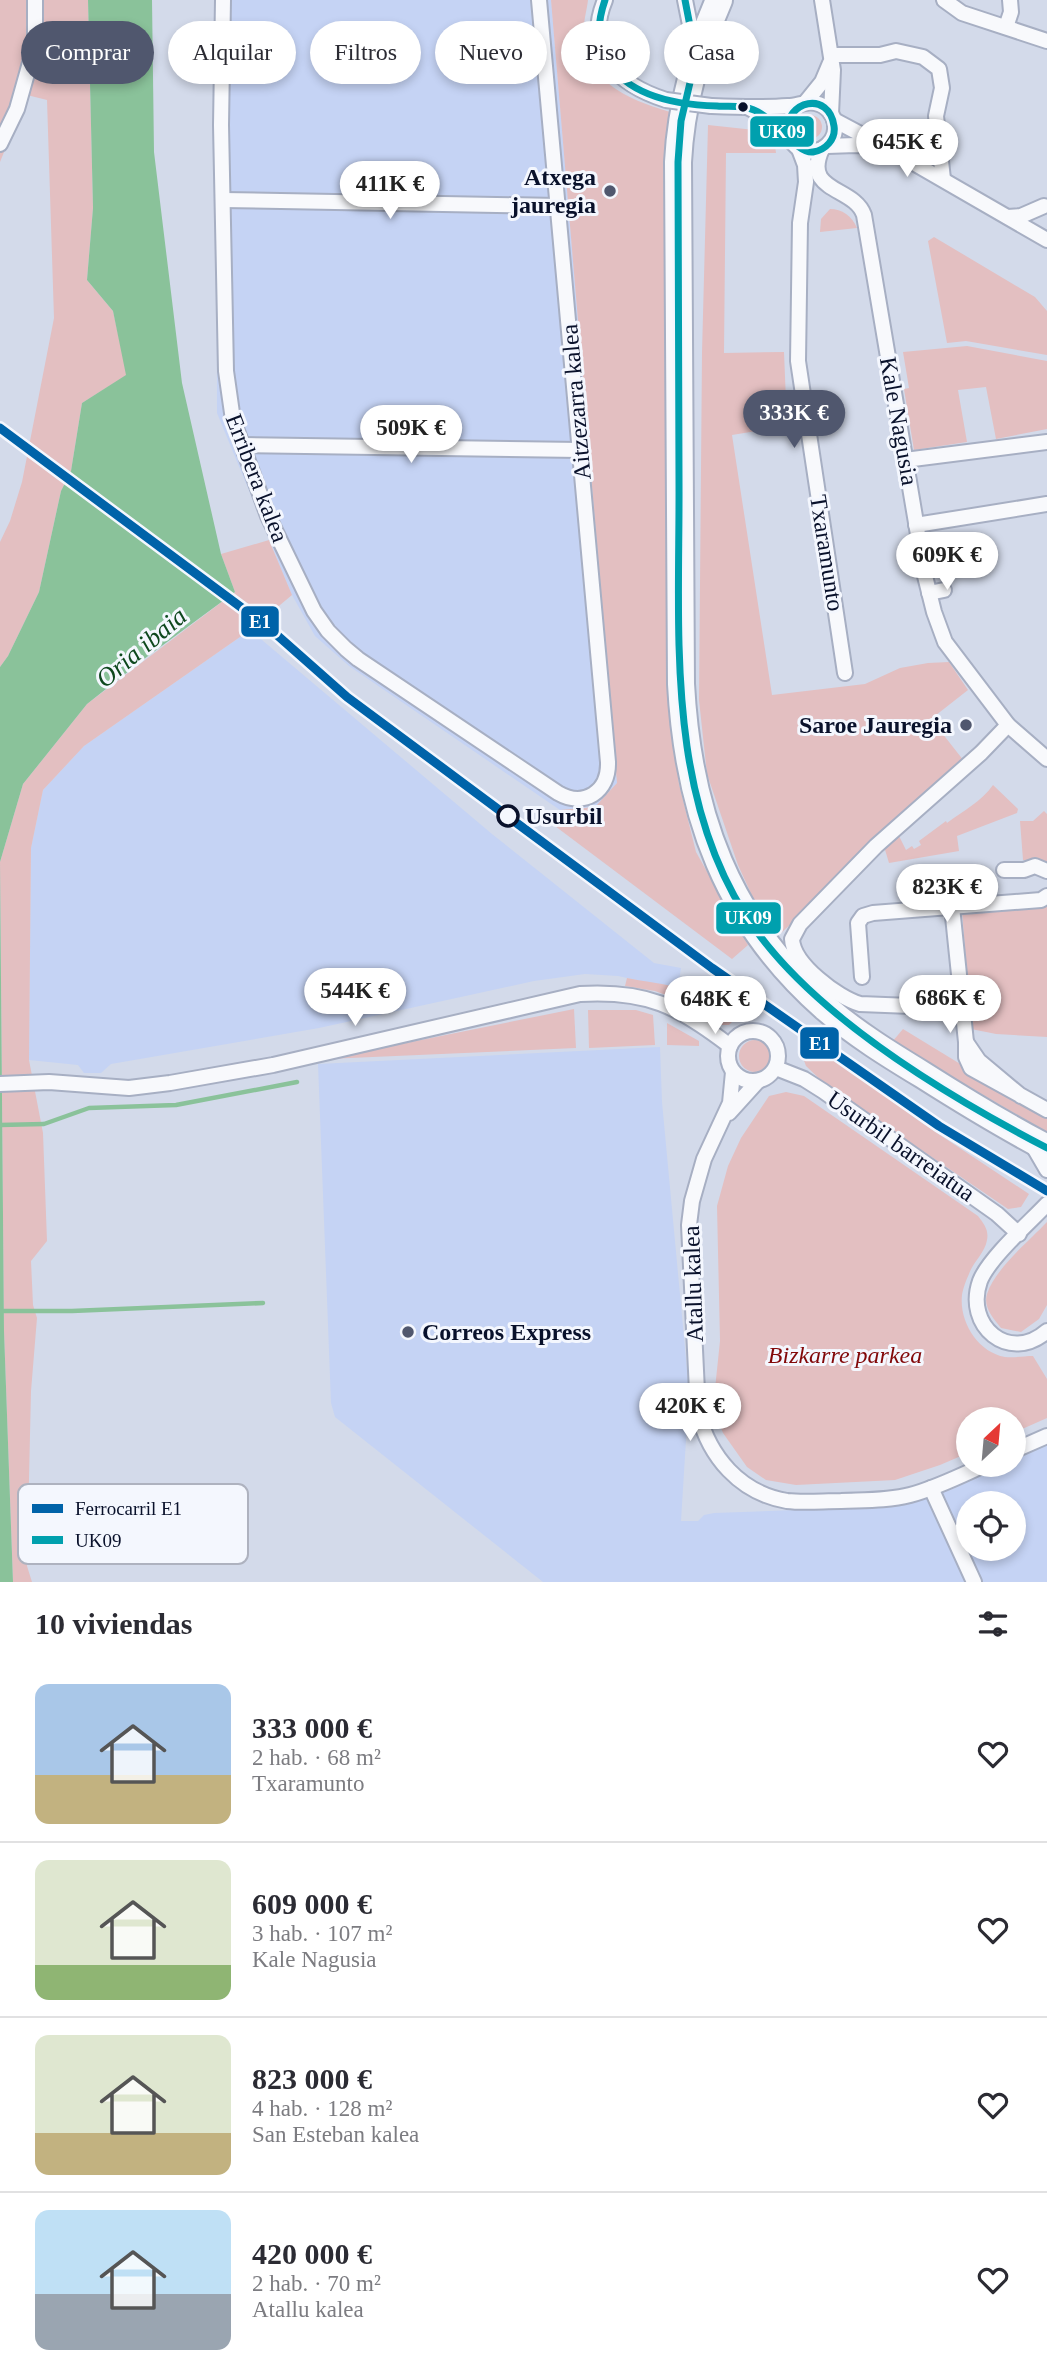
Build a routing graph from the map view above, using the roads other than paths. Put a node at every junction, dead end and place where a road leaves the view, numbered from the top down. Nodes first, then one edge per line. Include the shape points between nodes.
1 (35, 0) edge
2 (223, 0) edge
3 (540, 0) edge
4 (605, 0) edge
5 (685, 0) edge
6 (719, 0) edge
7 (822, 0) edge
8 (944, 0) edge
9 (1010, 0) edge
10 (689, 21) edge
11 (711, 21) edge
12 (1006, 27) junction
13 (1047, 41) edge
14 (832, 55) junction
15 (688, 84) edge
16 (801, 104) junction
17 (749, 108) junction
18 (832, 117) junction
19 (786, 134) junction
20 (0, 144) edge
21 (824, 148) junction
22 (886, 148) junction
23 (799, 149) junction
24 (820, 176) junction
25 (943, 179) junction
26 (223, 200) junction
27 (1046, 205) edge
28 (558, 206) junction
29 (1007, 217) junction
30 (800, 223) junction
31 (1044, 235) edge
32 (1047, 442) edge
33 (243, 445) junction
34 (580, 450) junction
35 (905, 460) junction
36 (1047, 504) edge
37 (916, 525) junction
38 (845, 673) dead end
39 (1008, 725) junction
40 (1047, 758) edge
41 (589, 796) joint
42 (1004, 870) dead end
43 (1047, 871) edge
44 (1047, 896) edge
45 (952, 906) junction
46 (862, 977) dead end
47 (961, 1008) junction
48 (730, 1046) junction
49 (776, 1068) junction
50 (733, 1072) junction
51 (758, 1081) junction
52 (0, 1084) edge
53 (1047, 1110) edge
54 (724, 1120) junction
55 (1038, 1143) edge
56 (1047, 1170) edge
57 (1047, 1203) edge
58 (1019, 1234) junction
59 (1047, 1331) edge
60 (1047, 1436) edge
61 (1026, 1445) edge
62 (956, 1477) edge
63 (931, 1488) junction
64 (974, 1582) edge

1 - 20 street via 35,45 17,109
2 - 26 street, Erribera kalea
3 - 28 street, Aitzezarra kalea
4 - 17 street, bridge via 598,23 600,40 613,70 629,84 666,100
5 - 10 street
6 - 11 highway
7 - 14 street
8 - 12 street via 962,13
9 - 12 street
12 - 13 street
14 - 16 street via 822,82
14 - 18 street
14 - 25 street via 895,51 923,57 939,69 942,88 936,116
15 - 55 highway via 678,162 680,646 683,719 701,815 735,897 765,944 801,985 890,1055
16 - 17 street
16 - 18 street via 821,105
16 - 19 street via 787,118
17 - 19 street
18 - 21 street via 835,131
18 - 22 street
19 - 23 street
21 - 22 street
21 - 23 street
21 - 24 street via 818,162
22 - 25 street
23 - 30 street, Txaramunto via 806,181
24 - 30 street, Txaramunto
24 - 35 street, Kale Nagusia via 832,190 857,202 864,215
25 - 29 street
26 - 28 street
26 - 33 street, Erribera kalea via 226,371 230,407
27 - 29 street
27 - 31 street via 1037,221
28 - 34 street, Aitzezarra kalea
29 - 31 street
30 - 38 street, Txaramunto via 798,361
32 - 35 street
33 - 34 street
33 - 41 street, Erribera kalea via 268,516 306,597 328,631 358,659 558,793 573,800
34 - 41 street, Aitzezarra kalea via 609,773 598,791
35 - 37 street, Kale Nagusia
36 - 37 street
37 - 39 street, Kale Nagusia via 936,591 945,642
39 - 40 street, Kale Nagusia
39 - 47 street via 876,846 800,924 792,939 802,962 849,1001
42 - 43 street via 1035,866
44 - 45 street
45 - 46 street via 863,916 858,923
45 - 47 street
47 - 53 street via 966,1042 979,1061 1021,1096
48 - 49 street via 741,1033 763,1032 777,1047
48 - 50 street via 728,1060
48 - 52 street via 666,1005 607,993 170,1083 129,1088 50,1082
49 - 51 street
49 - 58 street, Usurbil barreiatua via 823,1091 998,1214
50 - 51 street via 742,1079
50 - 54 street, Atallu kalea
51 - 54 street, Atallu kalea
54 - 63 street, Atallu kalea via 696,1180 690,1225 698,1412 707,1440 723,1465 740,1480 788,1501 880,1499
55 - 56 street
57 - 58 street
58 - 59 street via 981,1279 978,1312 992,1335 1009,1343 1027,1343
60 - 61 street
62 - 63 street, Atallu kalea
63 - 64 street

